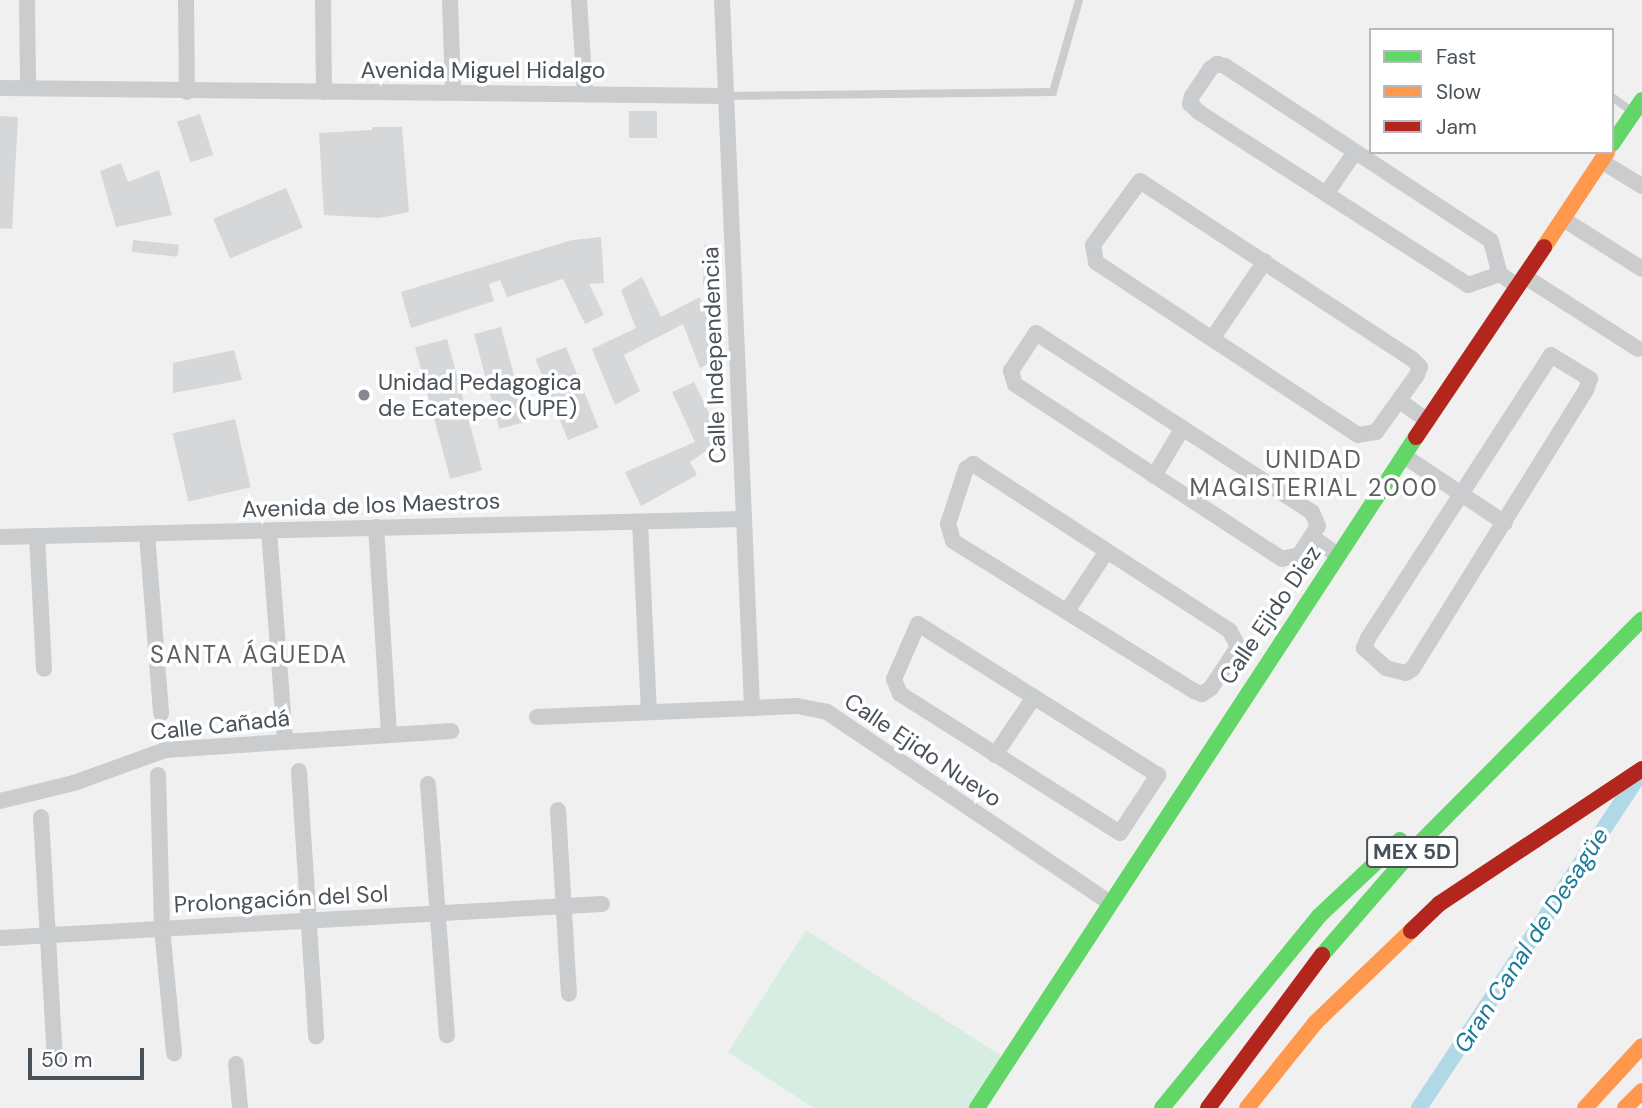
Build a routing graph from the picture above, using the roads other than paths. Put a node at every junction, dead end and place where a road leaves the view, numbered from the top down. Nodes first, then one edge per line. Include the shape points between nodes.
1 (27, 0) edge
2 (186, 0) edge
3 (323, 0) edge
4 (450, 0) edge
5 (579, 0) edge
6 (722, 0) edge
7 (1079, 0) edge
8 (0, 88) edge
9 (28, 88) junction
10 (187, 92) junction
11 (453, 92) junction
12 (324, 93) junction
13 (585, 93) junction
14 (727, 96) junction
15 (1614, 98) edge
16 (1639, 105) edge
17 (1614, 141) edge
18 (1355, 152) junction
19 (1605, 154) edge
20 (1614, 154) edge
21 (1642, 186) edge
22 (1326, 194) junction
23 (1563, 219) junction
24 (1265, 261) junction
25 (1642, 269) edge
26 (1500, 274) junction
27 (1521, 281) junction
28 (1212, 339) junction
29 (1638, 349) dead end
30 (1401, 401) junction
31 (1428, 421) junction
32 (1182, 429) junction
33 (1404, 456) junction
34 (1154, 476) junction
35 (1460, 494) junction
36 (744, 519) junction
37 (640, 522) junction
38 (1505, 523) junction
39 (376, 527) junction
40 (269, 531) junction
41 (147, 534) junction
42 (37, 536) junction
43 (0, 537) edge
44 (1311, 537) junction
45 (1107, 551) junction
46 (1338, 555) junction
47 (1068, 611) junction
48 (1642, 619) edge
49 (1227, 667) junction
50 (44, 669) dead end
51 (1251, 684) junction
52 (1034, 697) junction
53 (751, 708) junction
54 (649, 711) junction
55 (161, 713) dead end
56 (537, 717) dead end
57 (1532, 729) junction
58 (451, 731) dead end
59 (389, 735) junction
60 (285, 741) junction
61 (995, 755) junction
62 (1642, 769) edge
63 (299, 771) dead end
64 (158, 775) dead end
65 (428, 784) dead end
66 (0, 802) edge
67 (1142, 802) junction
68 (558, 810) dead end
69 (1164, 816) junction
70 (41, 817) dead end
71 (1109, 902) junction
72 (601, 904) dead end
73 (564, 906) junction
74 (437, 913) junction
75 (309, 919) junction
76 (162, 928) junction
77 (48, 936) junction
78 (0, 938) edge
79 (569, 994) dead end
80 (447, 1035) dead end
81 (316, 1036) dead end
82 (1642, 1046) edge
83 (174, 1053) dead end
84 (55, 1058) dead end
85 (236, 1064) dead end
86 (1642, 1091) edge
87 (240, 1108) edge
88 (978, 1108) edge
89 (1161, 1108) edge
90 (1208, 1108) edge
91 (1247, 1108) edge
92 (1585, 1108) edge
93 (1625, 1108) edge

1 - 9 street
2 - 10 street
3 - 12 street
4 - 11 street
5 - 13 street
6 - 14 street, Calle Independencia
7 - 14 lane, Avenida Miguel Hidalgo via 1053,92
8 - 9 street, Avenida Miguel Hidalgo
9 - 10 street, Avenida Miguel Hidalgo
10 - 12 street, Avenida Miguel Hidalgo
11 - 12 street, Avenida Miguel Hidalgo
11 - 13 street, Avenida Miguel Hidalgo
13 - 14 street, Avenida Miguel Hidalgo
14 - 36 street, Calle Independencia
15 - 16 lane
16 - 17 main road, Calle Ejido Diez
18 - 22 street
18 - 22 street via 1225,66 1217,64 1210,69 1190,104
18 - 26 street via 1491,241
19 - 23 main road, Calle Ejido Diez
20 - 21 street
22 - 26 street via 1468,285
23 - 25 street
23 - 27 main road, Calle Ejido Diez
24 - 28 street
24 - 28 street via 1150,185 1140,181 1131,187 1093,245 1096,262
24 - 30 street via 1420,367
26 - 27 street
27 - 29 street
27 - 31 main road, Calle Ejido Diez
28 - 30 street via 1359,435 1377,432
30 - 31 street
31 - 33 main road, Calle Ejido Diez
32 - 34 street
32 - 34 street via 1047,335 1037,333 1029,339 1011,371 1014,384
32 - 44 street via 1312,512 1318,526
33 - 35 street
33 - 46 main road, Calle Ejido Diez
34 - 44 street via 1282,559 1299,555
35 - 38 street
35 - 38 street via 1544,362 1551,355 1570,365 1590,379 1587,390
35 - 38 street via 1368,638 1364,648 1385,667 1406,673 1412,668
36 - 37 street, Avenida de los Maestros
36 - 53 street, Calle Independencia
37 - 39 street, Avenida de los Maestros
37 - 54 street
39 - 40 street, Avenida de los Maestros
39 - 59 street
40 - 41 street, Avenida de los Maestros
40 - 60 street
41 - 42 street, Avenida de los Maestros
41 - 55 street
42 - 43 street, Avenida de los Maestros
42 - 50 street
44 - 46 street
45 - 47 street
45 - 47 street via 982,467 973,464 967,469 948,524 953,541
45 - 49 street via 1230,631 1238,647
46 - 51 main road, Calle Ejido Diez
47 - 49 street via 1202,694
48 - 57 main road, MEX 5D
49 - 51 street
51 - 69 main road, Calle Ejido Diez
52 - 61 street
52 - 61 street via 926,627 918,624 912,632 894,688
52 - 67 street via 1158,775
53 - 54 street, Calle Ejido Nuevo
53 - 71 street, Calle Ejido Nuevo via 797,706 827,712
54 - 56 street, Calle Ejido Nuevo
57 - 89 main road via 1400,839 1319,916
57 - 90 main road, MEX 5D via 1413,850 1311,967
58 - 59 street, Calle Cañadá
59 - 60 street, Calle Cañadá
60 - 66 street, Calle Cañadá via 165,750 74,783
61 - 67 street via 1120,833
62 - 91 main road, MEX 5D via 1439,904 1374,961 1315,1023
63 - 75 street
64 - 76 street
65 - 74 street
67 - 69 street
68 - 73 street
69 - 71 main road, Calle Ejido Diez
70 - 77 street
71 - 88 main road, Calle Ejido Diez
72 - 73 street, Prolongación del Sol
73 - 74 street, Prolongación del Sol
73 - 79 street
74 - 75 street, Prolongación del Sol
74 - 80 street
75 - 76 street, Prolongación del Sol
75 - 81 street
76 - 77 street, Prolongación del Sol
76 - 83 street
77 - 78 street, Prolongación del Sol
77 - 84 street
82 - 92 main road
85 - 87 street
86 - 93 main road

